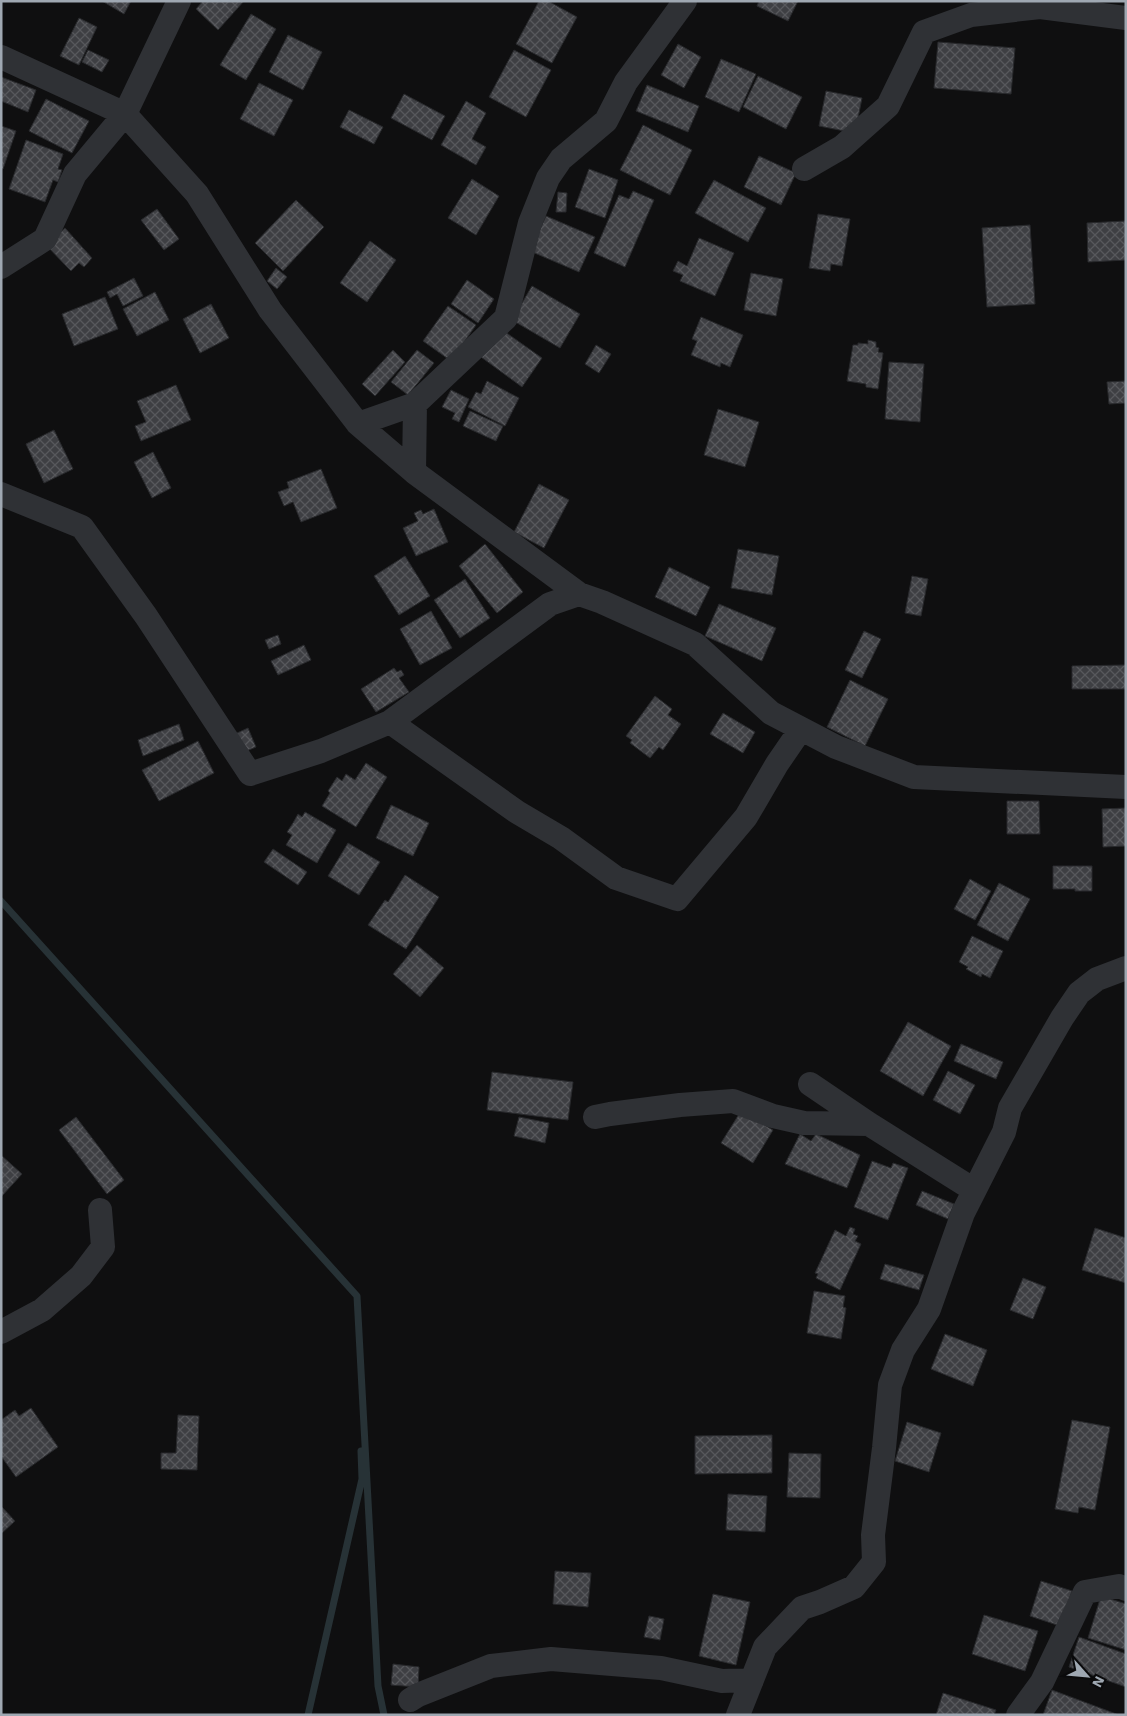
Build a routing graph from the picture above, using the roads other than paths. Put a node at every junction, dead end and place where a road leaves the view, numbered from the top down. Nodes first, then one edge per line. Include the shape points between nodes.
1 (179, 1) edge
2 (685, 1) edge
3 (1126, 18) edge
4 (1, 57) edge
5 (125, 114) junction
6 (804, 169) dead end
7 (1, 267) edge
8 (414, 404) junction
9 (358, 424) junction
10 (414, 472) junction
11 (1, 494) edge
12 (579, 594) junction
13 (390, 722) junction
14 (801, 729) junction
15 (1126, 787) edge
16 (1126, 968) edge
17 (810, 1084) dead end
18 (595, 1117) dead end
19 (869, 1124) junction
20 (974, 1190) junction
21 (100, 1210) dead end
22 (1, 1332) edge
23 (1126, 1589) edge
24 (752, 1680) junction
25 (410, 1700) dead end
26 (738, 1715) edge
27 (1018, 1715) edge

1 - 5 street
2 - 8 street via 626,82 606,121 561,159 548,178 530,223 506,318
3 - 6 street via 1040,7 971,15 924,32 888,106 842,146
4 - 5 street
5 - 7 street via 76,174 45,239
5 - 9 street via 197,194 270,310
8 - 9 street
8 - 10 street
9 - 10 street
10 - 12 street
11 - 13 street via 82,527 146,616 250,774 321,751
12 - 13 street via 550,604
12 - 14 street via 694,644 771,713
13 - 14 street via 616,878 677,899 746,817
14 - 15 street via 836,747 914,777
16 - 20 street via 1097,979 1079,993 1010,1108 1004,1132
17 - 19 street
18 - 19 street via 733,1101 804,1123
19 - 20 street
20 - 24 street via 962,1213 929,1308 903,1350 890,1385 872,1535 874,1562 854,1587 802,1608 765,1647
21 - 22 street via 103,1247 81,1276 42,1310
23 - 27 street via 1119,1586 1085,1592 1042,1682
24 - 25 street via 722,1681 661,1668 551,1659 490,1666
24 - 26 street

